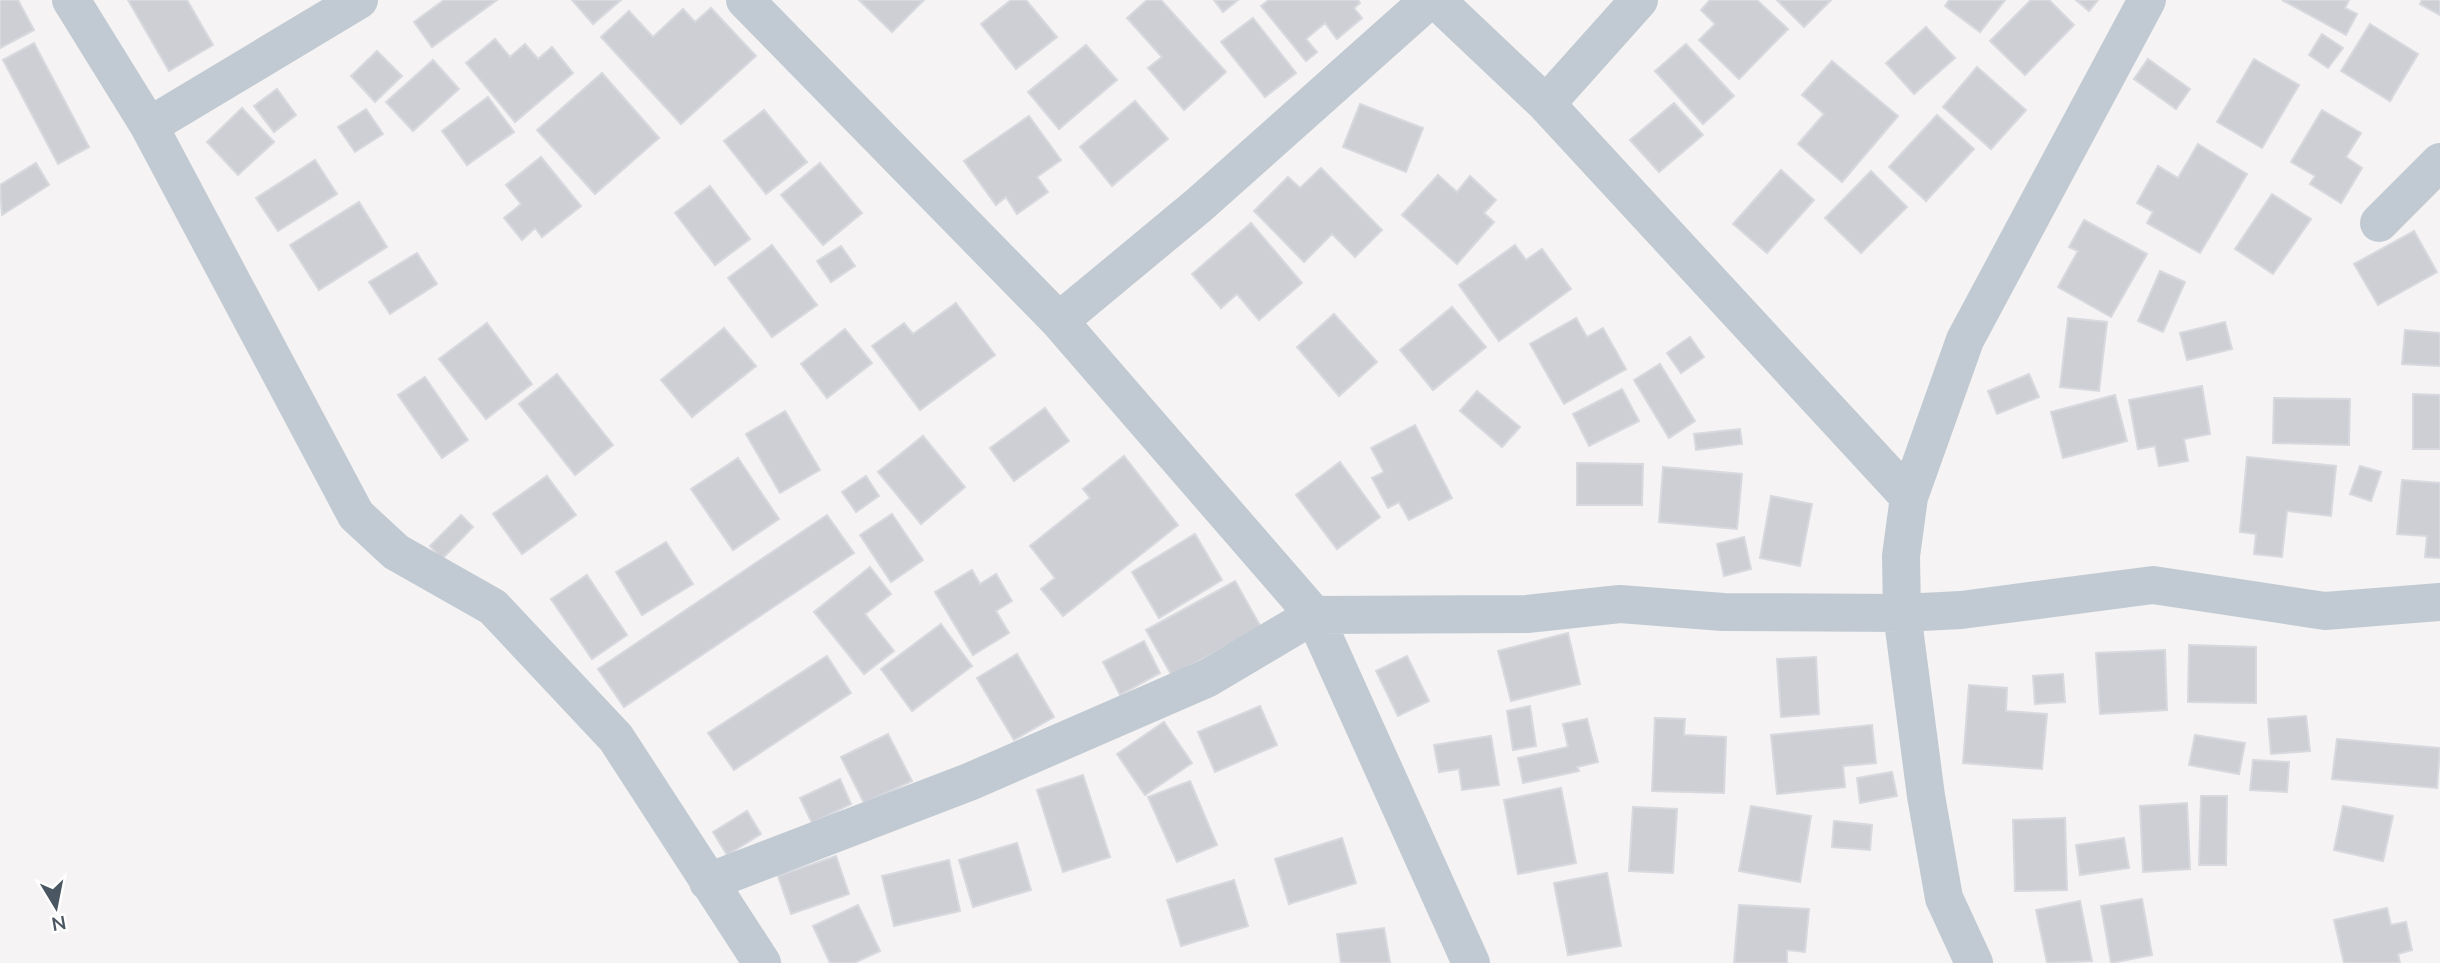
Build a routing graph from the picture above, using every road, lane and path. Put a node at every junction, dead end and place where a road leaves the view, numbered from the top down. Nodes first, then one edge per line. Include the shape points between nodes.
1 (71, 0) edge
2 (359, 0) edge
3 (745, 0) edge
4 (1429, 0) edge
5 (1436, 0) edge
6 (1639, 0) edge
7 (2147, 0) edge
8 (1546, 104) junction
9 (149, 126) junction
10 (2440, 162) edge
11 (2379, 223) dead end
12 (1059, 321) junction
13 (1909, 496) junction
14 (2440, 602) edge
15 (1902, 613) junction
16 (1314, 615) junction
17 (708, 882) junction
18 (762, 963) edge
19 (1471, 963) edge
20 (1974, 963) edge

1 - 9 street
2 - 9 street
3 - 12 street
4 - 12 street via 1199,205
5 - 8 street
6 - 8 street
7 - 13 street via 1965,340
8 - 13 street
9 - 17 street via 356,515 396,552 493,607 616,738
10 - 11 street
12 - 16 street
13 - 15 street via 1901,556
14 - 15 street via 2325,611 2153,585 1961,610
15 - 16 street via 1723,612 1620,604 1527,614
15 - 20 street via 1944,898
16 - 17 street via 1208,678 970,782
16 - 19 street
17 - 18 street

